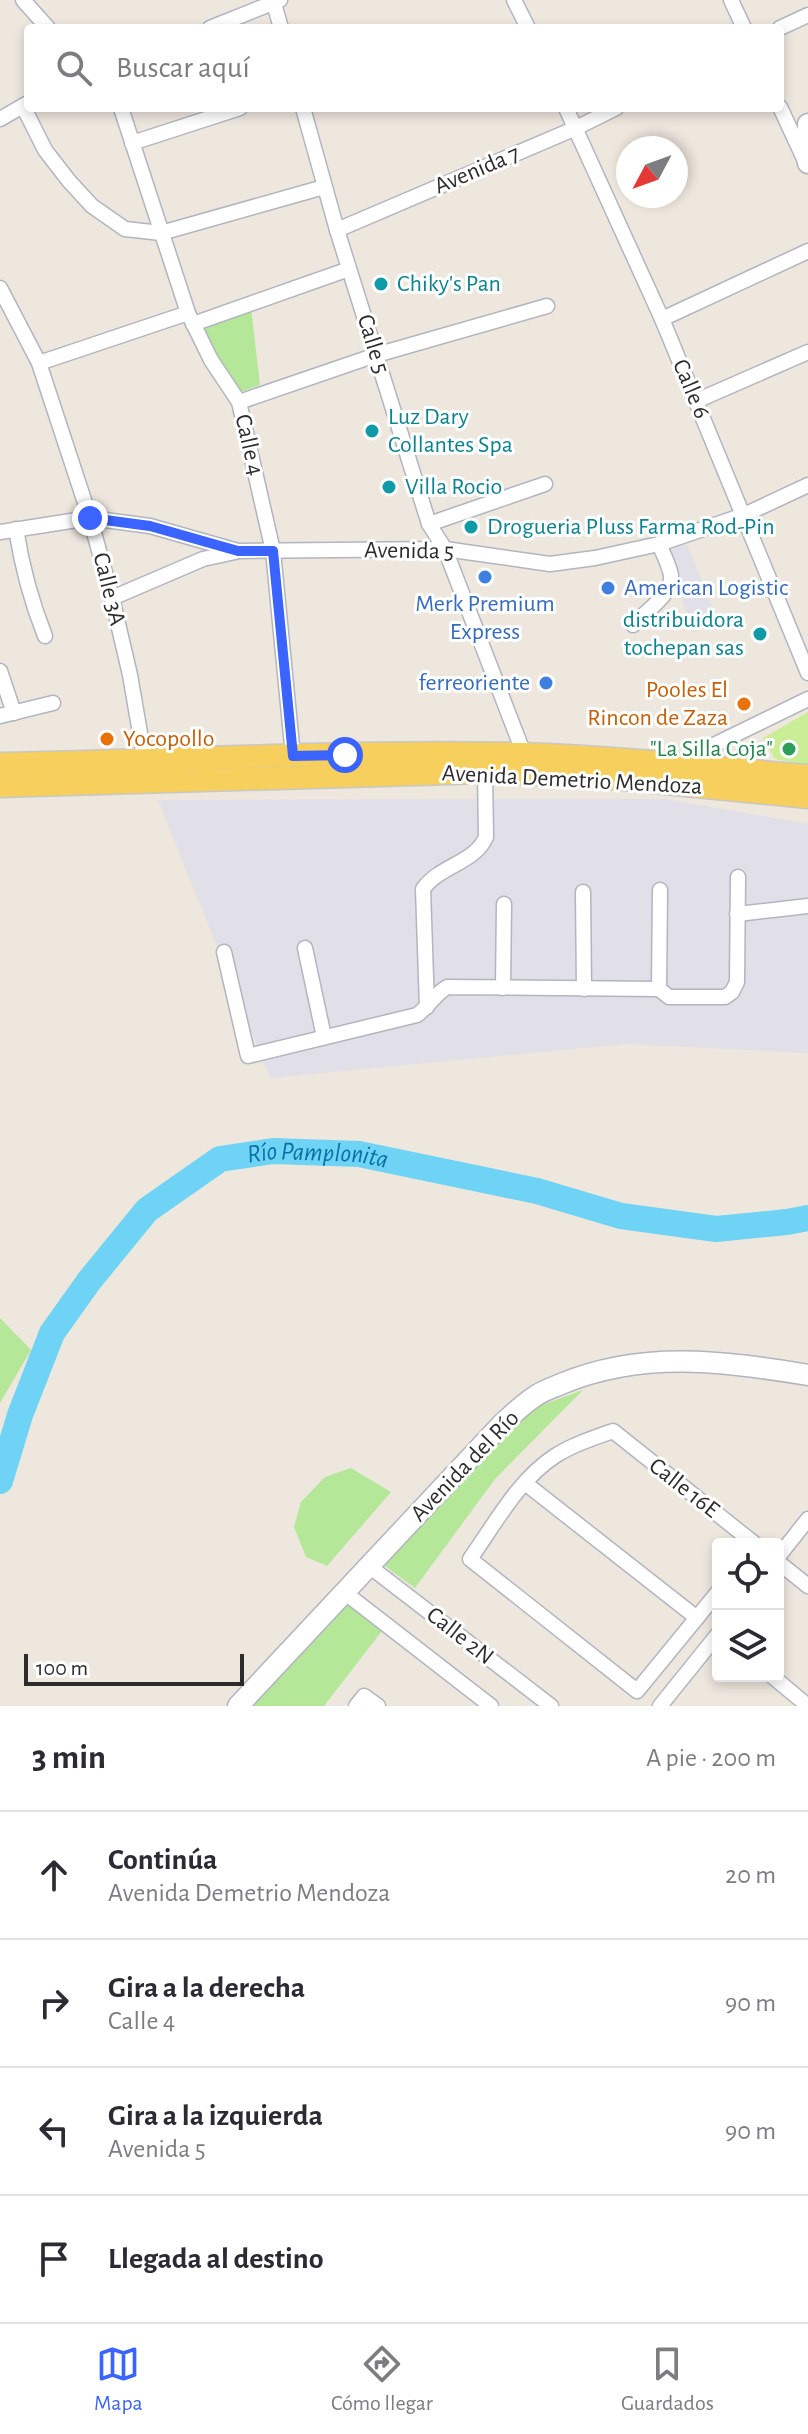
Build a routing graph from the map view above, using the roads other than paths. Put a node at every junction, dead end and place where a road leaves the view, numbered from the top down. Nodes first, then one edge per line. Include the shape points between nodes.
1 (23, 0) edge
2 (514, 0) edge
3 (731, 0) edge
4 (276, 1) edge
5 (808, 15) edge
6 (44, 24) edge
7 (220, 24) edge
8 (280, 24) edge
9 (526, 24) edge
10 (742, 24) edge
11 (784, 26) edge
12 (24, 105) edge
13 (29, 112) edge
14 (122, 112) edge
15 (228, 112) edge
16 (304, 112) edge
17 (568, 112) edge
18 (608, 112) edge
19 (782, 112) edge
20 (0, 119) edge
21 (808, 124) edge
22 (576, 128) junction
23 (132, 143) junction
24 (808, 166) edge
25 (324, 187) junction
26 (337, 230) junction
27 (161, 233) junction
28 (808, 251) edge
29 (349, 269) junction
30 (0, 288) edge
31 (547, 306) dead end
32 (191, 318) junction
33 (662, 319) junction
34 (808, 352) edge
35 (376, 355) junction
36 (39, 363) junction
37 (696, 401) junction
38 (239, 402) junction
39 (545, 484) dead end
40 (808, 485) edge
41 (744, 515) junction
42 (90, 518) junction
43 (429, 524) junction
44 (16, 529) junction
45 (0, 532) edge
46 (659, 544) junction
47 (445, 549) junction
48 (238, 551) junction
49 (273, 551) junction
50 (112, 598) junction
51 (633, 625) dead end
52 (45, 636) dead end
53 (0, 671) edge
54 (808, 673) edge
55 (808, 699) edge
56 (53, 703) dead end
57 (7, 714) edge
58 (524, 754) junction
59 (293, 756) junction
60 (145, 762) junction
61 (0, 764) edge
62 (674, 764) junction
63 (485, 772) junction
64 (808, 776) edge
65 (0, 786) edge
66 (808, 797) edge
67 (738, 877) dead end
68 (660, 890) dead end
69 (583, 892) dead end
70 (504, 904) dead end
71 (808, 906) edge
72 (737, 914) junction
73 (305, 948) dead end
74 (224, 952) dead end
75 (503, 988) junction
76 (584, 989) junction
77 (659, 989) junction
78 (427, 1007) junction
79 (324, 1037) junction
80 (808, 1375) edge
81 (525, 1483) junction
82 (808, 1519) edge
83 (747, 1538) edge
84 (784, 1552) edge
85 (784, 1565) edge
86 (369, 1566) junction
87 (808, 1586) edge
88 (344, 1592) junction
89 (712, 1599) edge
90 (697, 1618) junction
91 (712, 1641) edge
92 (779, 1682) edge
93 (238, 1706) edge
94 (356, 1706) edge
95 (378, 1706) edge
96 (491, 1706) edge
97 (551, 1706) edge
98 (660, 1706) edge
99 (808, 1706) edge

1 - 6 street
2 - 9 street
3 - 10 street
4 - 7 street
4 - 8 street
5 - 11 street
12 - 20 street
13 - 27 street via 45,150 92,206 125,229
14 - 23 street, Calle 4
15 - 23 street
16 - 25 street, Calle 5
17 - 22 street, Calle 6
18 - 22 street, Avenida 7
19 - 24 street
21 - 24 main road
22 - 26 street, Avenida 7
22 - 33 street, Calle 6
23 - 27 street, Calle 4
25 - 26 street, Calle 5
25 - 27 street
26 - 29 street, Calle 5
27 - 32 street, Calle 4
28 - 33 street
29 - 32 street
29 - 35 street, Calle 5
30 - 36 street, Calle 3A
31 - 35 street
32 - 36 street
32 - 38 street, Calle 4
33 - 37 street, Calle 6
34 - 37 street
35 - 38 street
35 - 43 street, Calle 5
36 - 42 street, Calle 3A
37 - 41 street, Calle 6
38 - 49 street, Calle 4
39 - 43 street
40 - 41 street, Avenida 5
41 - 46 street, Avenida 5
41 - 54 street, Calle 6
42 - 44 street, Avenida 5
42 - 48 street, Avenida 5 via 150,526
42 - 50 street, Calle 3A
43 - 47 street, Calle 5
44 - 45 street, Avenida 5
44 - 52 street
46 - 47 street, Avenida 5 via 550,564
46 - 51 street via 670,586
47 - 49 street, Avenida 5
47 - 58 street, Calle 5
48 - 49 street, Avenida 5
48 - 50 street via 203,559
49 - 59 street, Calle 4
50 - 60 street, Calle 3A
53 - 57 street
55 - 62 street
56 - 57 street
58 - 59 main road, Avenida Demetrio Mendoza
58 - 62 main road, Avenida Demetrio Mendoza
59 - 60 main road, Avenida Demetrio Mendoza
60 - 61 main road, Avenida Demetrio Mendoza
62 - 64 main road, Avenida Demetrio Mendoza
63 - 65 main road, Avenida Demetrio Mendoza
63 - 66 main road, Avenida Demetrio Mendoza via 603,777
63 - 78 street via 483,845 423,889
67 - 72 street
68 - 77 street
69 - 76 street
70 - 75 street
71 - 72 street
72 - 77 street via 737,982 732,992 725,997 669,997
73 - 79 street
74 - 79 street via 248,1056
75 - 76 street
75 - 78 street via 447,987
76 - 77 street
78 - 79 street via 417,1015
80 - 86 main road, Avenida del Río via 693,1360 642,1363 583,1375 535,1395
81 - 83 street, Calle 16E via 553,1457 613,1431
81 - 90 street
81 - 90 street via 470,1559 637,1691
82 - 84 street
85 - 87 street
86 - 88 main road, Avenida del Río
86 - 97 street, Calle 2N
88 - 93 main road, Avenida del Río
88 - 96 street, Calle 2N
89 - 90 street
91 - 98 street
92 - 99 street
94 - 95 street via 364,1696

